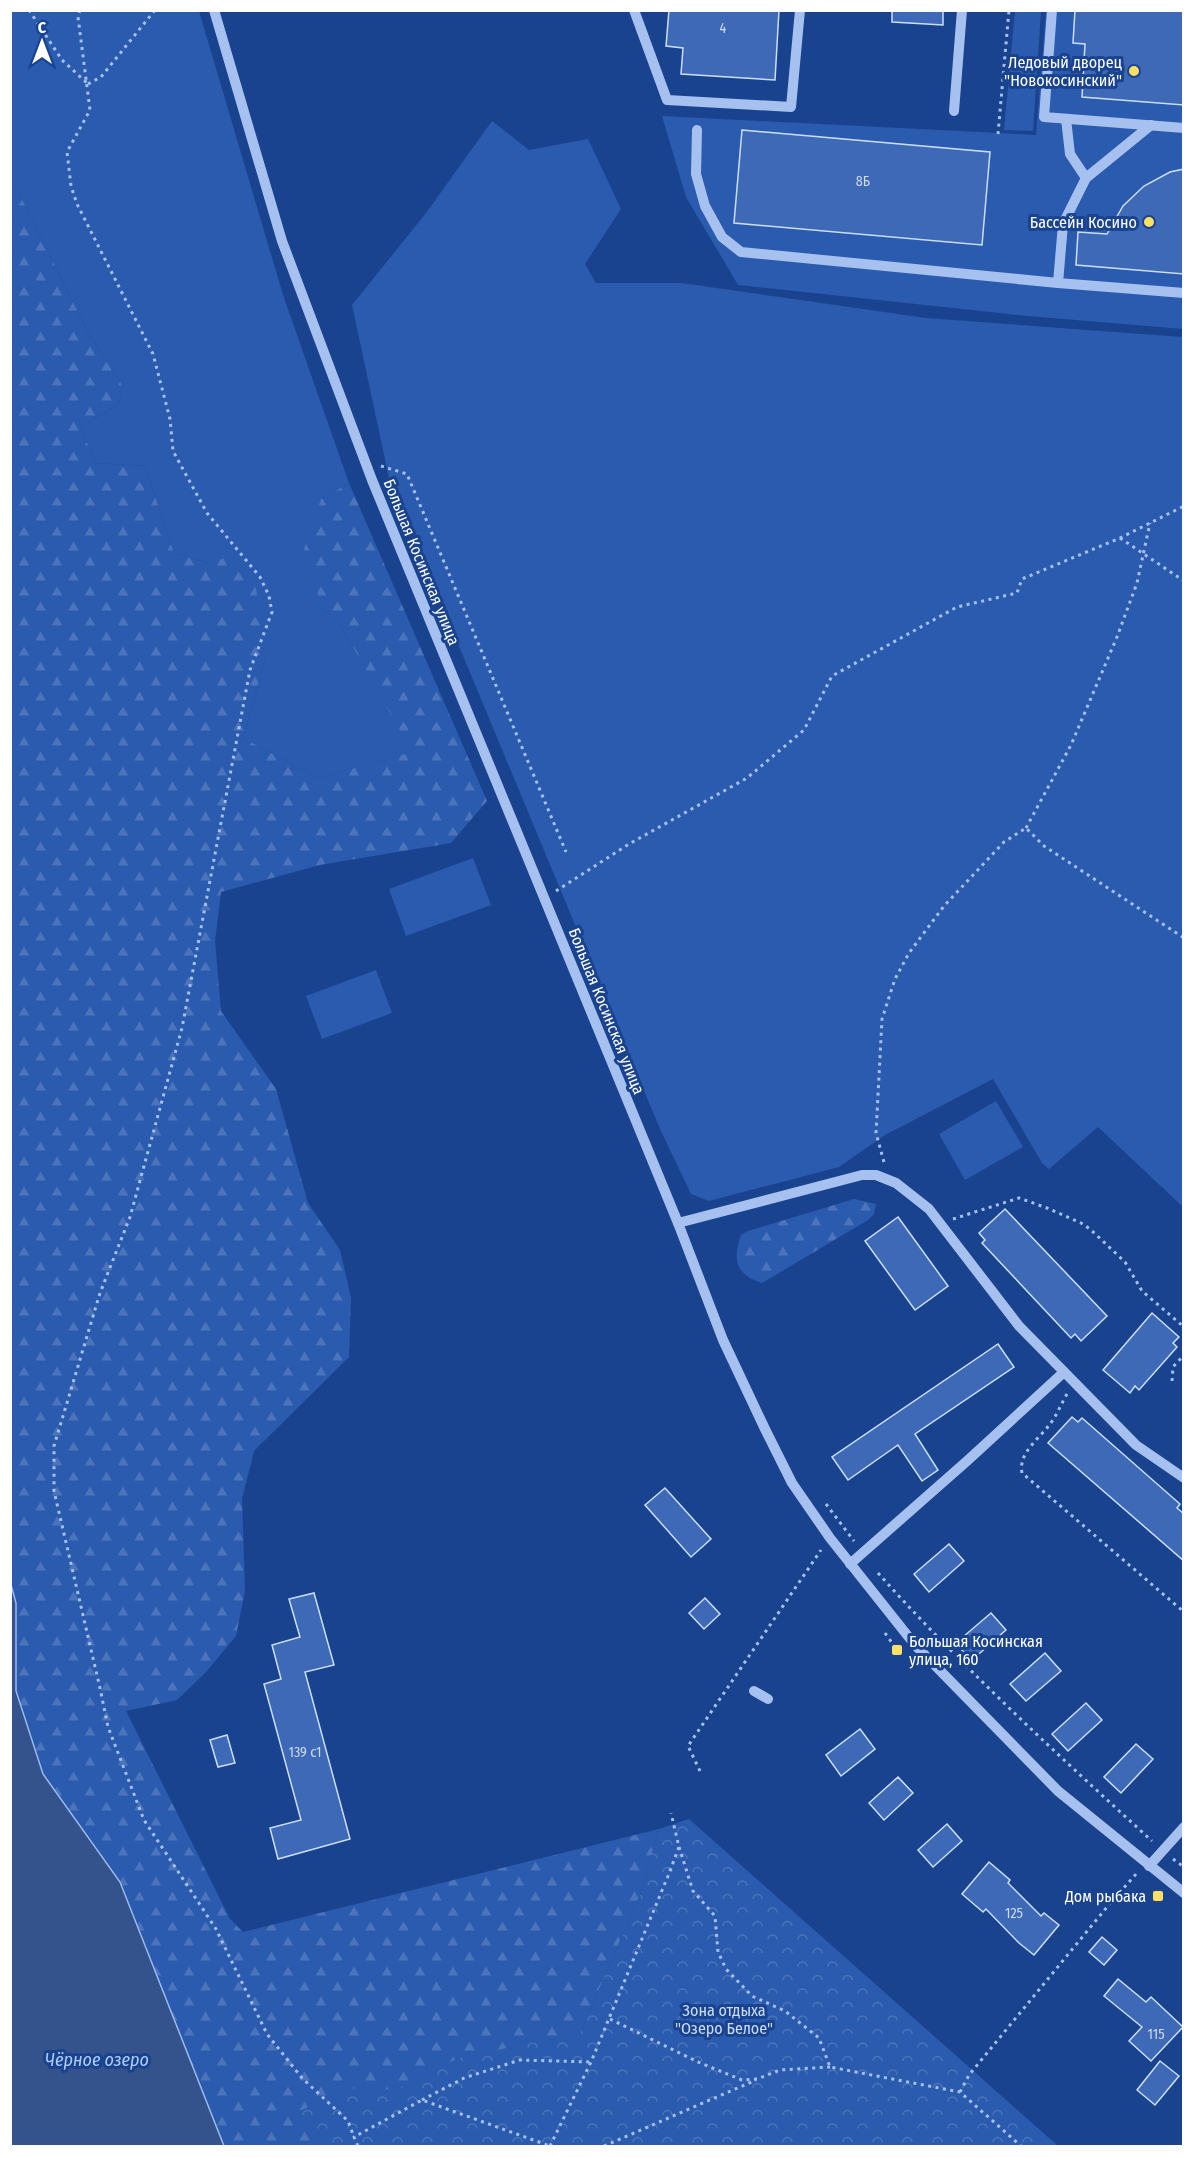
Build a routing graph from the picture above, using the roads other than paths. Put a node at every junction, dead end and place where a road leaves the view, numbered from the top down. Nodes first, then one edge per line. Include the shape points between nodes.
1 (214, 10) edge
2 (634, 10) edge
3 (800, 10) edge
4 (962, 10) edge
5 (1052, 10) edge
6 (954, 111) dead end
7 (1066, 119) junction
8 (1151, 125) junction
9 (1184, 128) edge
10 (697, 130) dead end
11 (1086, 178) junction
12 (1058, 283) junction
13 (1184, 293) edge
14 (678, 1223) junction
15 (1064, 1372) junction
16 (1184, 1478) edge
17 (850, 1564) junction
18 (754, 1690) dead end
19 (768, 1699) dead end
20 (1184, 1827) edge
21 (1148, 1864) junction
22 (1184, 1893) edge

1 - 14 street, Большая Косинская улица via 282,241 372,480
2 - 3 street via 667,100 791,107
4 - 6 street
5 - 7 street via 1044,117
7 - 8 street
7 - 11 street via 1070,154
8 - 9 street
8 - 11 street
10 - 12 street via 696,174 705,206 722,237 741,252
11 - 12 street via 1063,224
12 - 13 street
14 - 15 street via 862,1175 876,1175 896,1183 929,1209 1019,1326
14 - 17 street, Большая Косинская улица via 723,1340 792,1483
15 - 16 street via 1136,1445
15 - 17 street
17 - 21 street, Большая Косинская улица via 915,1645 1058,1791
18 - 19 street
20 - 21 street
21 - 22 street, Большая Косинская улица

